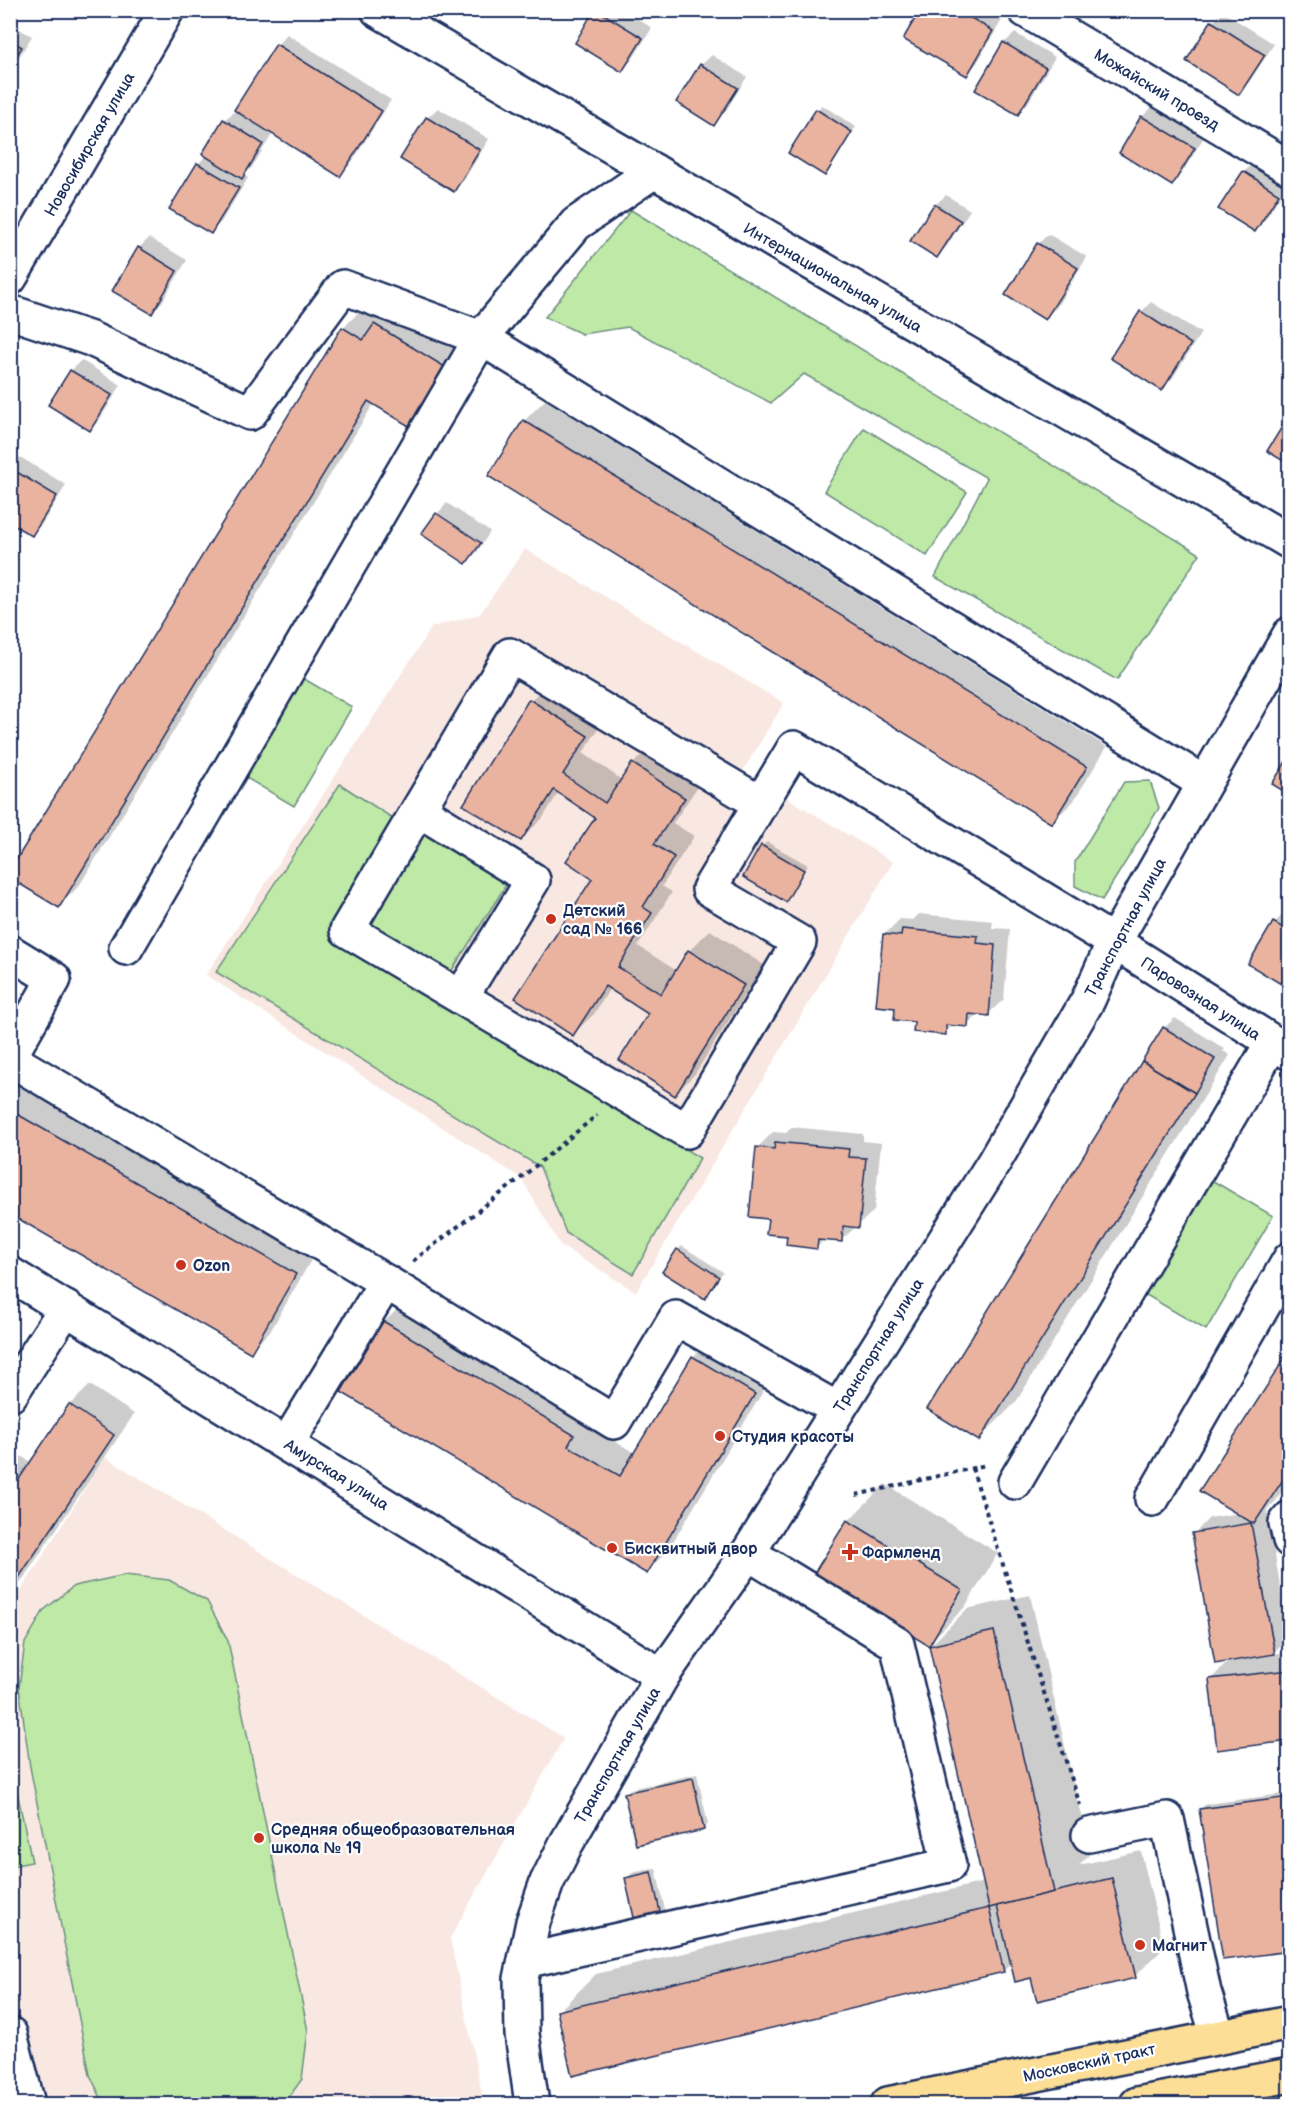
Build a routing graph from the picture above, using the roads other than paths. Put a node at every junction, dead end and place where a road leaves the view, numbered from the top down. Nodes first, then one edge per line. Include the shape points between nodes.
1 (167, 10) edge
2 (378, 10) edge
3 (1025, 10) edge
4 (1290, 168) edge
5 (654, 171) junction
6 (10, 278) edge
7 (10, 312) edge
8 (481, 338) junction
9 (1290, 542) edge
10 (1290, 634) edge
11 (1204, 783) junction
12 (760, 804) junction
13 (418, 810) junction
14 (1114, 942) junction
15 (126, 948) dead end
16 (10, 952) edge
17 (460, 997) junction
18 (1281, 1048) edge
19 (10, 1058) edge
20 (1290, 1259) edge
21 (10, 1274) edge
22 (386, 1282) junction
23 (66, 1308) junction
24 (10, 1395) edge
25 (837, 1409) junction
26 (287, 1444) junction
27 (1015, 1482) road end
28 (1152, 1499) dead end
29 (1290, 1518) edge
30 (1290, 1540) edge
31 (748, 1553) junction
32 (662, 1676) junction
33 (1089, 1835) road end
34 (525, 1961) junction
35 (1290, 2023) edge
36 (10, 2034) edge
37 (1218, 2036) junction
38 (1290, 2075) edge
39 (28, 2104) edge
40 (532, 2104) edge
41 (888, 2104) edge
42 (1137, 2104) edge

1 - 6 street, Новосибирская улица
2 - 5 street, Интернациональная улица
3 - 4 street, Можайский проезд
5 - 8 street via 576,224
5 - 9 street, Интернациональная улица
7 - 8 street via 91,339 250,413 343,287
8 - 11 street
8 - 15 street
10 - 11 street, Транспортная улица
11 - 14 street, Транспортная улица
12 - 13 street via 510,655
12 - 14 street, Паровозная улица via 794,748
12 - 17 street via 710,889 799,942 687,1131
13 - 17 street via 347,930
13 - 17 street via 533,880
14 - 18 street, Паровозная улица
14 - 25 street, Транспортная улица via 1088,999 994,1162
16 - 19 street via 54,979
18 - 27 street
19 - 22 street
20 - 28 street
21 - 23 street, Амурская улица
22 - 25 street via 614,1422 676,1318
22 - 26 street
23 - 24 street
23 - 26 street, Амурская улица
25 - 31 street, Транспортная улица
26 - 32 street, Амурская улица
29 - 30 street via 1286,1523
31 - 32 street, Транспортная улица
31 - 34 street via 897,1644 949,1865
32 - 34 street, Транспортная улица via 547,1882
33 - 37 street via 1167,1819 1204,1992
34 - 40 street, Транспортная улица via 521,1979 522,2034
35 - 37 main road, Московский тракт
36 - 39 street
37 - 41 main road, Московский тракт
38 - 42 main road

